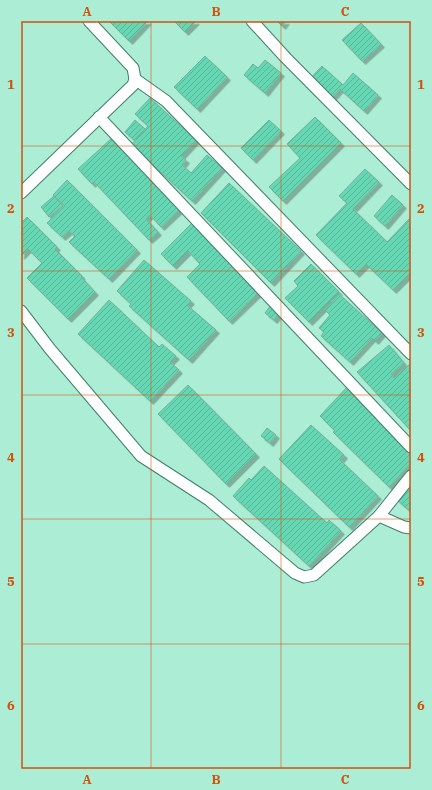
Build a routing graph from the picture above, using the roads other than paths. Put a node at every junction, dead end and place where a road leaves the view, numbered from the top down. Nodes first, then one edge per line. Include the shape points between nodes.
1 (89, 21) edge
2 (252, 21) edge
3 (135, 79) junction
4 (99, 117) junction
5 (411, 184) edge
6 (21, 193) edge
7 (21, 311) edge
8 (411, 354) edge
9 (411, 447) edge
10 (411, 476) edge
11 (379, 516) junction
12 (411, 528) edge

1 - 3 street via 133,68
2 - 5 street
3 - 4 street via 133,85
3 - 8 street via 166,101
4 - 6 street
4 - 9 street
7 - 11 street via 141,456 209,500 295,573 304,577 314,575
10 - 11 street
11 - 12 street

